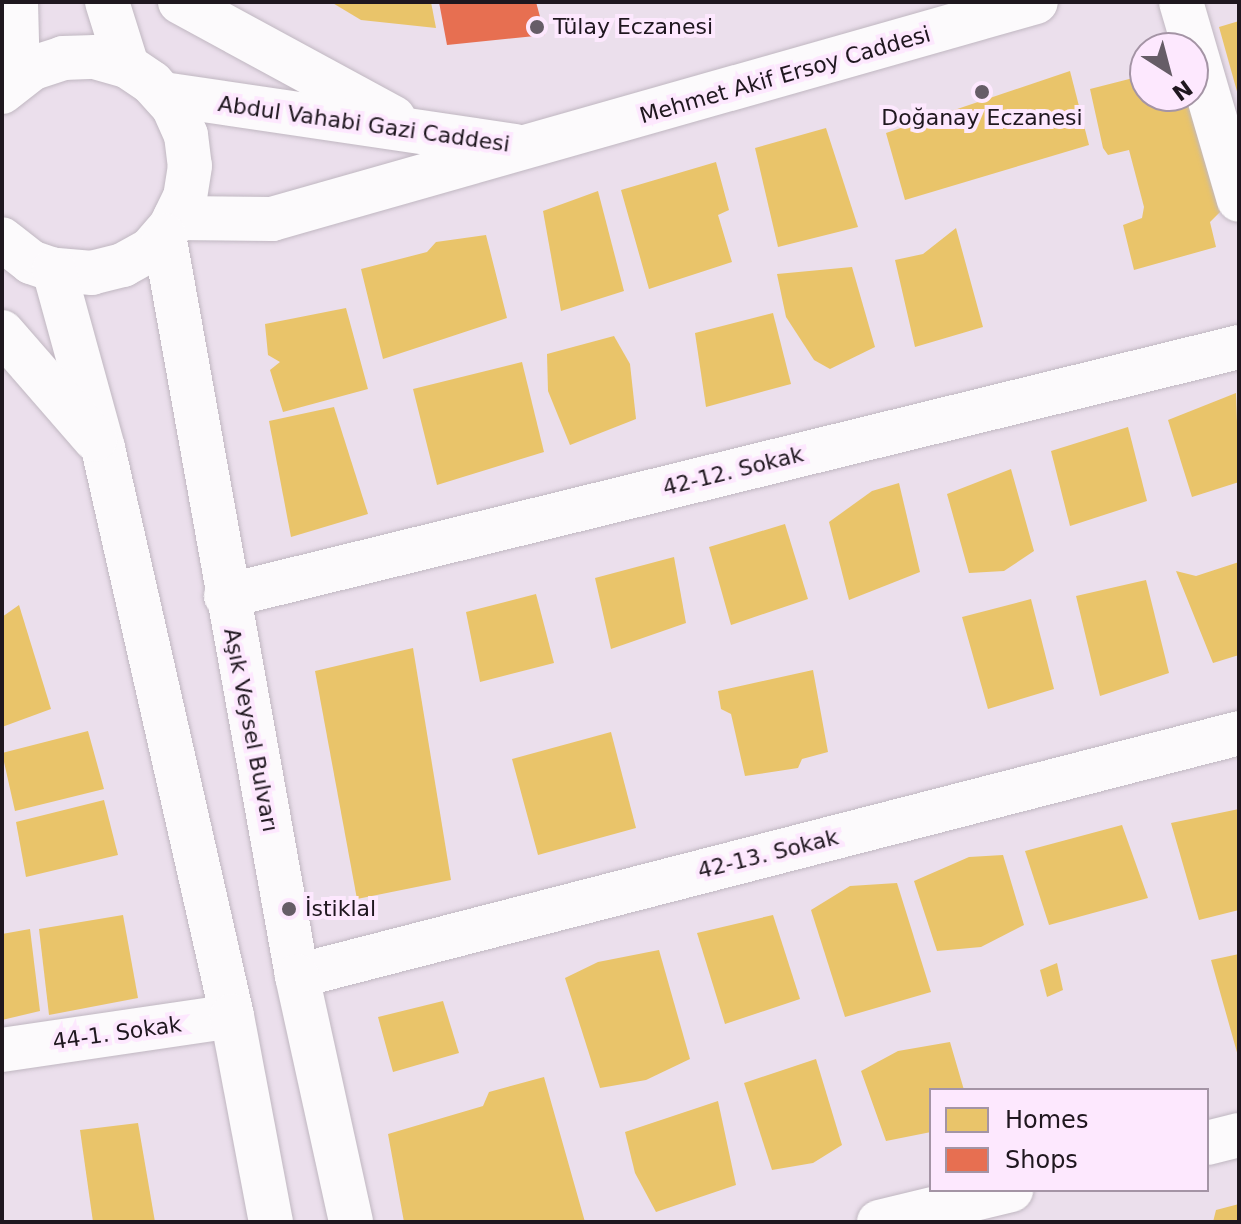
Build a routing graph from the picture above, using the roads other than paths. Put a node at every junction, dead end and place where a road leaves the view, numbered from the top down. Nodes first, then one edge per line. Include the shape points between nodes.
1 (16, 2) edge
2 (107, 2) edge
3 (180, 2) edge
4 (1036, 2) edge
5 (1181, 2) edge
6 (127, 66) junction
7 (10, 84) edge
8 (163, 94) junction
9 (421, 132) junction
10 (533, 149) junction
11 (1239, 200) edge
12 (170, 227) junction
13 (2, 239) edge
14 (54, 270) junction
15 (2, 332) edge
16 (1239, 347) edge
17 (103, 448) junction
18 (226, 596) junction
19 (1239, 733) edge
20 (297, 976) junction
21 (232, 1016) junction
22 (2, 1050) edge
23 (1239, 1135) edge
24 (1209, 1142) edge
25 (1003, 1192) edge
26 (271, 1222) edge
27 (351, 1222) edge
28 (879, 1222) edge

1 - 7 main road
2 - 6 main road
3 - 9 main road
4 - 10 main road, Mehmet Akif Ersoy Caddesi
5 - 11 main road
6 - 7 main road via 95,57 63,58
6 - 8 main road
8 - 9 main road, Abdul Vahabi Gazi Caddesi
8 - 12 main road via 181,120 190,151 189,182
9 - 10 main road, Abdul Vahabi Gazi Caddesi
10 - 12 main road, Abdul Vahabi Gazi Caddesi via 272,219
12 - 14 main road via 145,253 108,270
12 - 18 main road, Aşık Veysel Bulvarı
13 - 14 main road via 31,262
14 - 17 main road
15 - 17 main road
16 - 18 main road, 42-12. Sokak
17 - 21 main road
18 - 20 main road, Aşık Veysel Bulvarı
19 - 20 main road, 42-13. Sokak
20 - 27 main road, Aşık Veysel Bulvarı
21 - 22 main road, 44-1. Sokak
21 - 26 main road
23 - 24 main road
25 - 28 main road

